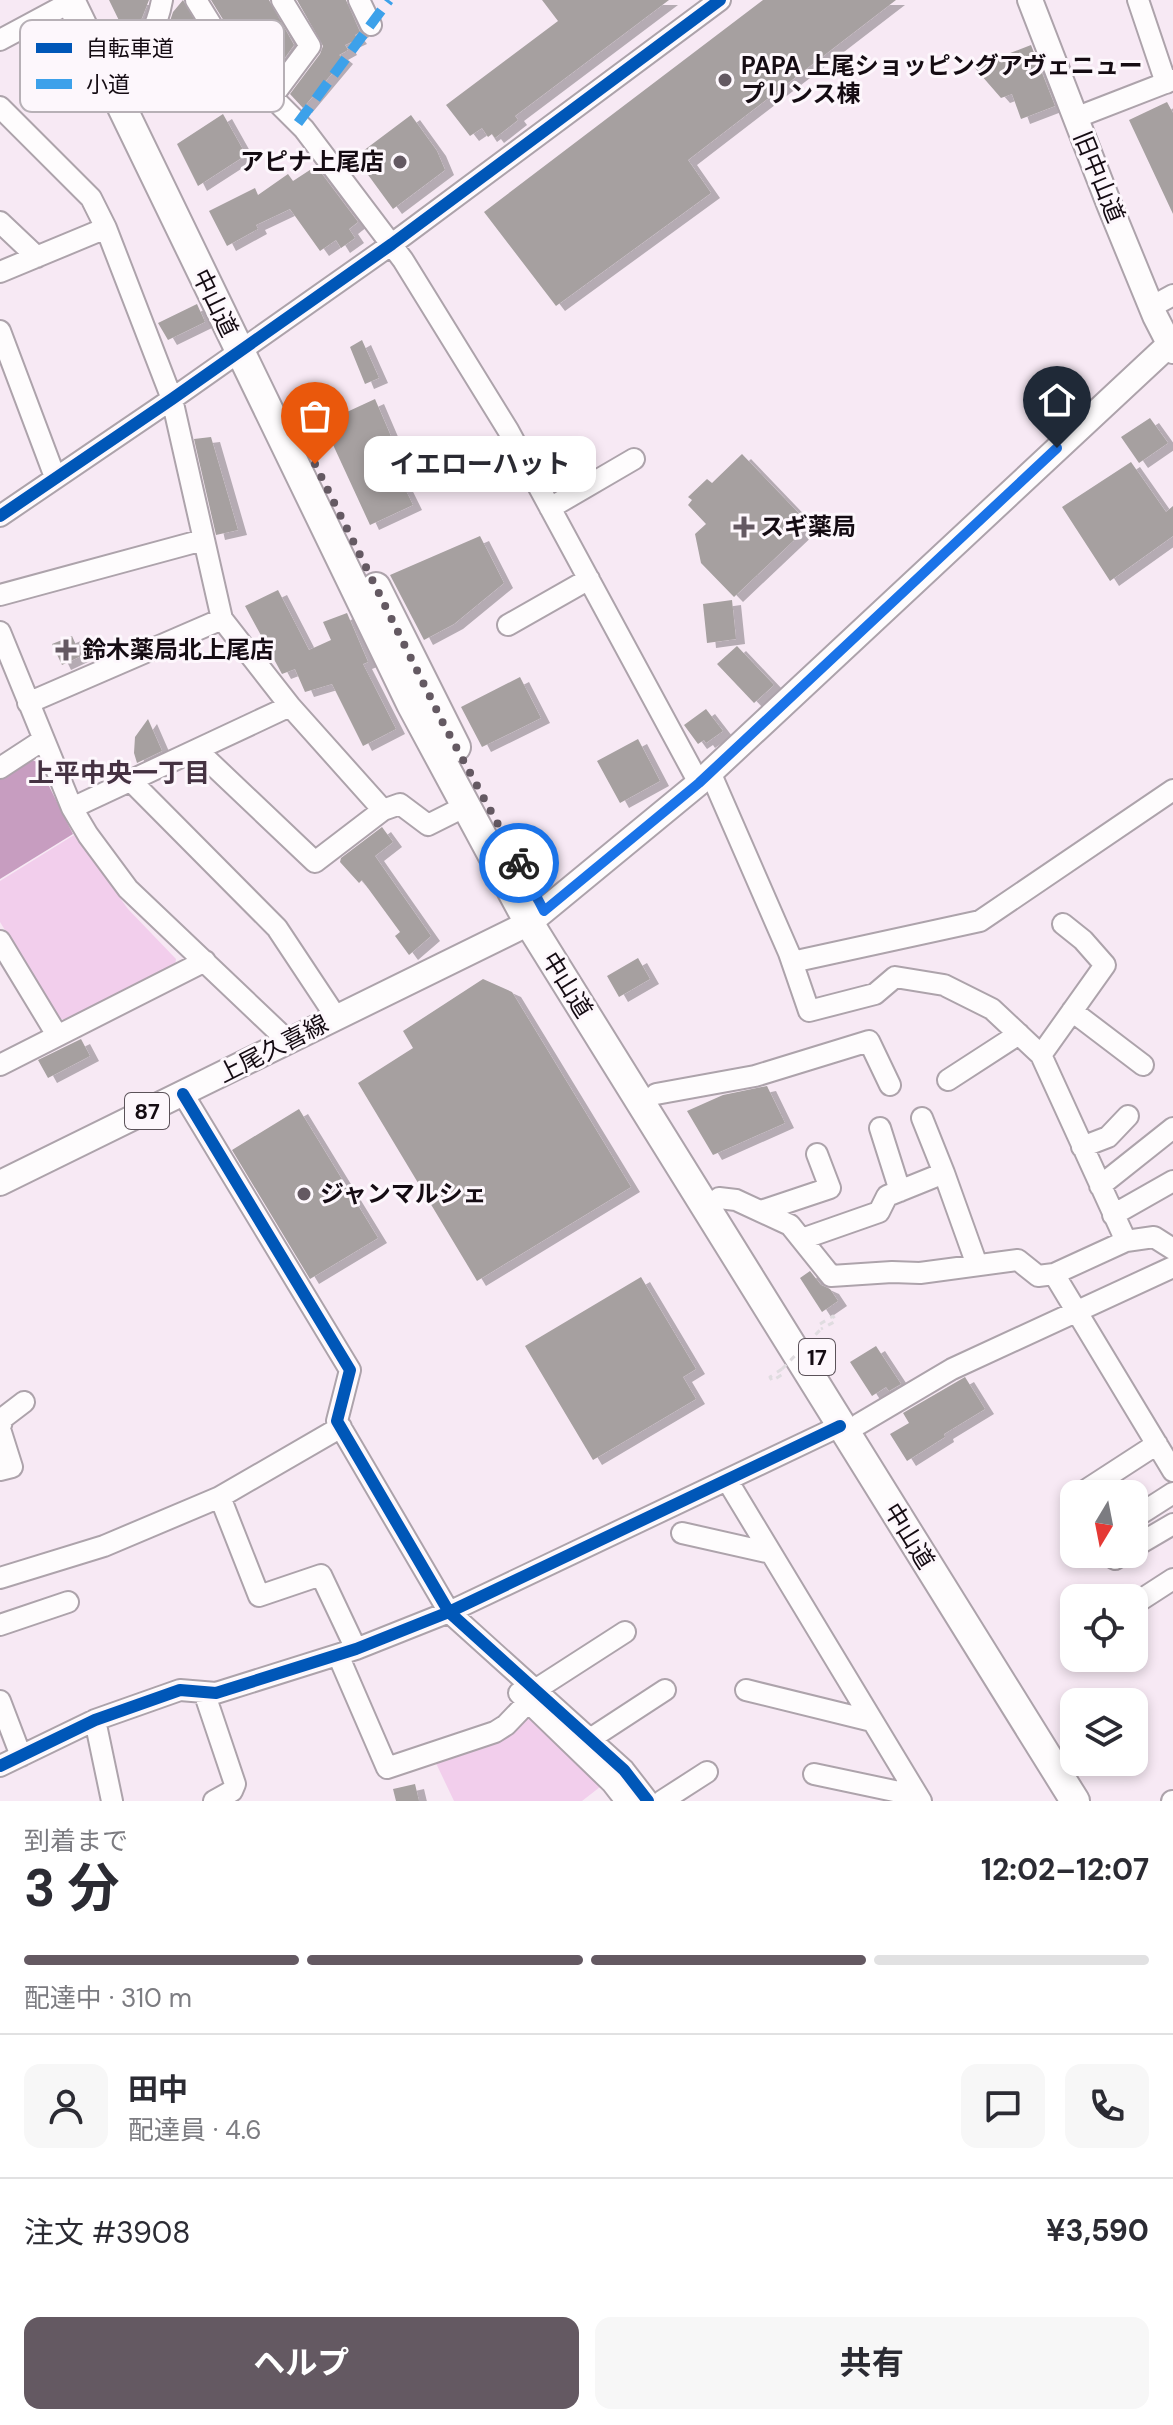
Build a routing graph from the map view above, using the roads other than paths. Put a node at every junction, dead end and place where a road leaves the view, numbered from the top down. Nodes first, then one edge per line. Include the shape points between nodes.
1 (162, 0) edge
2 (196, 0) edge
3 (282, 0) edge
4 (359, 0) edge
5 (720, 0) edge
6 (1030, 0) edge
7 (1138, 0) edge
8 (77, 1) edge
9 (39, 20) edge
10 (86, 20) edge
11 (90, 20) edge
12 (158, 20) edge
13 (208, 20) edge
14 (371, 25) dead end
15 (20, 30) edge
16 (0, 40) edge
17 (284, 81) edge
18 (1170, 82) edge
19 (1, 109) edge
20 (284, 109) edge
21 (131, 112) edge
22 (143, 112) edge
23 (1075, 118) junction
24 (0, 222) edge
25 (106, 228) junction
26 (392, 244) junction
27 (37, 257) junction
28 (0, 272) edge
29 (1173, 295) edge
30 (1151, 307) junction
31 (0, 331) edge
32 (1171, 346) edge
33 (245, 347) junction
34 (172, 399) junction
35 (634, 459) dead end
36 (55, 477) junction
37 (550, 508) junction
38 (0, 516) edge
39 (203, 540) junction
40 (589, 579) junction
41 (0, 595) edge
42 (222, 619) junction
43 (508, 625) dead end
44 (0, 632) edge
45 (5, 659) edge
46 (28, 703) junction
47 (290, 706) junction
48 (43, 740) junction
49 (197, 750) junction
50 (0, 768) edge
51 (704, 777) junction
52 (131, 781) junction
53 (1173, 790) edge
54 (466, 806) junction
55 (72, 808) junction
56 (383, 810) junction
57 (536, 917) junction
58 (1063, 924) dead end
59 (0, 941) edge
60 (205, 961) junction
61 (792, 962) junction
62 (7, 966) edge
63 (1072, 1011) junction
64 (309, 1031) junction
65 (1019, 1034) junction
66 (57, 1035) junction
67 (1041, 1055) junction
68 (0, 1065) edge
69 (1143, 1065) dead end
70 (948, 1080) dead end
71 (890, 1085) dead end
72 (183, 1094) junction
73 (656, 1094) junction
74 (1128, 1116) dead end
75 (922, 1118) dead end
76 (880, 1128) dead end
77 (1173, 1128) edge
78 (1082, 1147) junction
79 (817, 1154) dead end
80 (944, 1173) junction
81 (1173, 1181) edge
82 (0, 1183) edge
83 (1100, 1186) junction
84 (900, 1191) junction
85 (719, 1198) junction
86 (761, 1211) junction
87 (1113, 1215) junction
88 (802, 1239) junction
89 (1126, 1241) junction
90 (1173, 1249) edge
91 (977, 1265) junction
92 (1173, 1267) edge
93 (1054, 1274) junction
94 (1079, 1312) junction
95 (24, 1402) dead end
96 (849, 1425) junction
97 (341, 1427) junction
98 (0, 1429) edge
99 (1157, 1444) junction
100 (0, 1470) edge
101 (1173, 1471) edge
102 (727, 1480) junction
103 (1102, 1480) edge
104 (1173, 1493) edge
105 (220, 1497) junction
106 (1148, 1509) edge
107 (1173, 1524) edge
108 (682, 1533) dead end
109 (1148, 1539) edge
110 (771, 1553) junction
111 (0, 1578) edge
112 (1173, 1579) edge
113 (1148, 1595) edge
114 (68, 1602) dead end
115 (444, 1614) junction
116 (0, 1625) edge
117 (625, 1632) dead end
118 (347, 1652) junction
119 (665, 1690) dead end
120 (746, 1690) dead end
121 (204, 1692) junction
122 (531, 1696) junction
123 (0, 1701) edge
124 (95, 1720) junction
125 (872, 1721) junction
126 (590, 1739) junction
127 (21, 1756) junction
128 (0, 1766) edge
129 (707, 1772) dead end
130 (814, 1774) dead end
131 (919, 1798) edge
132 (112, 1801) edge
133 (214, 1801) edge
134 (626, 1801) edge
135 (648, 1801) edge
136 (662, 1801) edge
137 (1075, 1801) edge
138 (1095, 1801) edge

1 - 12 street
2 - 13 street
3 - 17 street via 310,46
4 - 14 street
5 - 26 street
6 - 23 main road, 旧中山道
7 - 18 street
8 - 9 street
8 - 10 highway, 中山道 / 17
8 - 11 highway, 中山道 / 17
15 - 16 street
18 - 23 street
19 - 25 street via 91,198
20 - 26 street
21 - 33 highway, 中山道 / 17
22 - 33 highway, 中山道 / 17
23 - 30 main road, 旧中山道
24 - 27 street
25 - 27 street
25 - 34 street
26 - 33 street
26 - 37 street via 508,430
27 - 28 street
29 - 30 street
30 - 32 main road, 旧中山道
31 - 36 street
32 - 51 main road, 上尾久喜線
33 - 34 street
33 - 54 highway, 中山道 / 17 via 411,704
33 - 57 highway, 中山道 / 17 via 328,488
34 - 36 street
34 - 39 street
35 - 37 street
36 - 38 street
37 - 40 street
39 - 41 street
39 - 42 street
40 - 43 street
40 - 51 street
42 - 46 street
42 - 47 street
44 - 45 street
45 - 46 street
46 - 48 street
47 - 49 street
47 - 56 street
48 - 50 street
48 - 55 street
49 - 52 street
49 - 56 street via 315,862
51 - 57 main road, 上尾久喜線
51 - 61 street
52 - 55 street
52 - 64 street via 277,928
53 - 61 street via 980,921
54 - 56 street via 428,825 400,804
54 - 57 highway, 中山道 / 17
55 - 60 street via 128,889
57 - 64 main road, 上尾久喜線 / 87
57 - 73 highway, 中山道 / 17
57 - 96 highway, 中山道 / 17
58 - 63 street via 1105,965
59 - 62 street
60 - 64 street
60 - 66 street
61 - 65 street via 809,1011 875,994 895,977 944,985 992,1009
62 - 66 street
63 - 67 street
63 - 69 street
64 - 72 main road, 上尾久喜線 / 87
65 - 67 street
65 - 70 street
66 - 68 street
67 - 78 street
71 - 73 street via 869,1041 755,1076
72 - 82 main road, 上尾久喜線 / 87
72 - 97 street via 350,1370 337,1421
73 - 85 highway, 中山道 / 17
74 - 78 street via 1108,1137
75 - 80 street
76 - 84 street
77 - 83 street
78 - 83 street
79 - 86 street via 830,1188
80 - 84 street
80 - 91 street
81 - 87 street
83 - 87 street
84 - 88 street via 887,1196 879,1212
85 - 86 street
85 - 96 highway, 中山道 / 17
86 - 88 street via 790,1225
87 - 89 street
88 - 91 street via 831,1276
89 - 90 street via 1154,1237
89 - 93 street
91 - 93 street via 1018,1260 1038,1276
92 - 94 street
93 - 94 street
94 - 96 street via 952,1369
94 - 99 street
95 - 98 street via 3,1418
96 - 102 street
96 - 137 highway, 中山道 / 17
96 - 138 highway, 中山道 / 17
97 - 105 street
97 - 115 street
98 - 100 street via 12,1467
99 - 101 street
99 - 103 street
102 - 110 street
102 - 115 street
104 - 106 street
105 - 111 street via 104,1546
105 - 118 street via 259,1596 321,1575
107 - 109 street
108 - 110 street
110 - 125 street
112 - 113 street
114 - 116 street
115 - 118 street
115 - 122 street
117 - 122 street
118 - 121 street via 216,1693
118 - 122 street via 387,1768 495,1732
119 - 126 street
120 - 125 street
121 - 124 street via 180,1690
121 - 133 street via 235,1784
122 - 126 street
122 - 134 street
123 - 127 street
124 - 127 street
124 - 132 street
125 - 131 street
126 - 135 street
127 - 128 street
129 - 136 street
130 - 131 street

